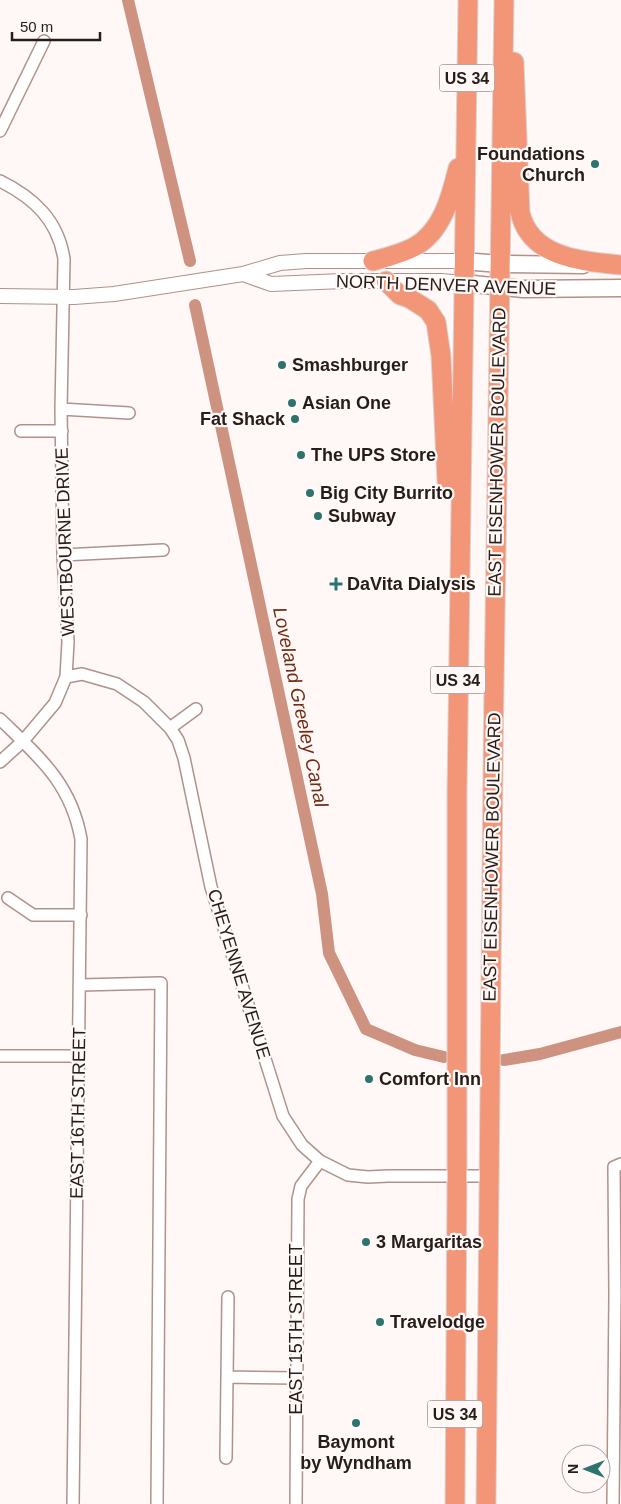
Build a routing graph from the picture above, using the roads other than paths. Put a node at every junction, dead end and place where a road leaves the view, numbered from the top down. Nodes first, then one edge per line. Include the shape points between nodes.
1 (468, 0) edge
2 (504, 0) edge
3 (511, 0) edge
4 (44, 41) dead end
5 (467, 72) junction
6 (0, 130) edge
7 (0, 181) edge
8 (373, 261) junction
9 (463, 261) junction
10 (500, 264) junction
11 (621, 265) edge
12 (243, 274) junction
13 (386, 281) junction
14 (463, 283) junction
15 (499, 287) junction
16 (621, 288) edge
17 (0, 296) edge
18 (63, 297) junction
19 (61, 409) junction
20 (130, 413) dead end
21 (21, 431) dead end
22 (62, 431) junction
23 (460, 494) junction
24 (163, 550) dead end
25 (63, 555) junction
26 (66, 677) junction
27 (196, 709) dead end
28 (0, 719) edge
29 (170, 728) junction
30 (23, 741) junction
31 (0, 762) edge
32 (8, 898) dead end
33 (81, 915) junction
34 (80, 985) junction
35 (0, 1056) edge
36 (78, 1056) junction
37 (320, 1161) junction
38 (618, 1165) edge
39 (457, 1175) junction
40 (488, 1176) junction
41 (228, 1297) dead end
42 (227, 1377) junction
43 (296, 1378) junction
44 (226, 1458) dead end
45 (73, 1504) edge
46 (157, 1504) edge
47 (296, 1504) edge
48 (455, 1504) edge
49 (486, 1504) edge
50 (613, 1504) edge

1 - 5 highway, EAST EISENHOWER BOULEVARD / US 34
2 - 10 highway, EAST EISENHOWER BOULEVARD / US 34
3 - 11 highway via 523,222 531,237 548,249 576,259
4 - 6 street
5 - 8 highway via 459,166 443,215 430,234 415,247
5 - 9 highway, EAST EISENHOWER BOULEVARD / US 34
7 - 18 street, WESTBOURNE DRIVE via 38,206 59,237 64,260
8 - 9 street, NORTH DENVER AVENUE
8 - 12 street, NORTH DENVER AVENUE via 280,263
9 - 10 main road, NORTH DENVER AVENUE
9 - 14 highway, EAST EISENHOWER BOULEVARD / US 34
10 - 11 main road, NORTH DENVER AVENUE
10 - 15 highway, EAST EISENHOWER BOULEVARD / US 34
12 - 13 street, NORTH DENVER AVENUE via 271,284
12 - 18 street, NORTH DENVER AVENUE via 114,294
13 - 14 street, NORTH DENVER AVENUE
13 - 23 highway via 400,295 428,310 436,322 441,356 446,482
14 - 15 main road, NORTH DENVER AVENUE
14 - 23 highway, EAST EISENHOWER BOULEVARD / US 34
15 - 16 main road, NORTH DENVER AVENUE
15 - 40 highway, EAST EISENHOWER BOULEVARD / US 34
17 - 18 street, NORTH DENVER AVENUE
18 - 19 street, WESTBOURNE DRIVE
19 - 20 street
19 - 22 street, WESTBOURNE DRIVE
21 - 22 street
22 - 25 street, WESTBOURNE DRIVE
23 - 39 highway, EAST EISENHOWER BOULEVARD / US 34 via 456,793
24 - 25 street
25 - 26 street, WESTBOURNE DRIVE via 68,642
26 - 29 street, CHEYENNE AVENUE via 82,674 117,684 144,702
26 - 30 street, WESTBOURNE DRIVE via 55,703
27 - 29 street
28 - 30 street, EAST 16TH STREET
29 - 37 street, CHEYENNE AVENUE via 184,758 211,887 282,1116 302,1146
30 - 31 street, WESTBOURNE DRIVE
30 - 33 street, EAST 16TH STREET via 61,784 79,826 82,839
32 - 33 street via 33,915
33 - 34 street, EAST 16TH STREET
34 - 36 street, EAST 16TH STREET
34 - 46 street via 161,983
35 - 36 street
36 - 45 street, EAST 16TH STREET
37 - 39 street, CHEYENNE AVENUE via 355,1176
37 - 43 street, EAST 15TH STREET via 302,1186 298,1199
38 - 50 street
39 - 40 street, CHEYENNE AVENUE
39 - 48 highway, EAST EISENHOWER BOULEVARD / US 34
40 - 49 highway, EAST EISENHOWER BOULEVARD / US 34
41 - 42 street
42 - 43 street
42 - 44 street
43 - 47 street, EAST 15TH STREET

